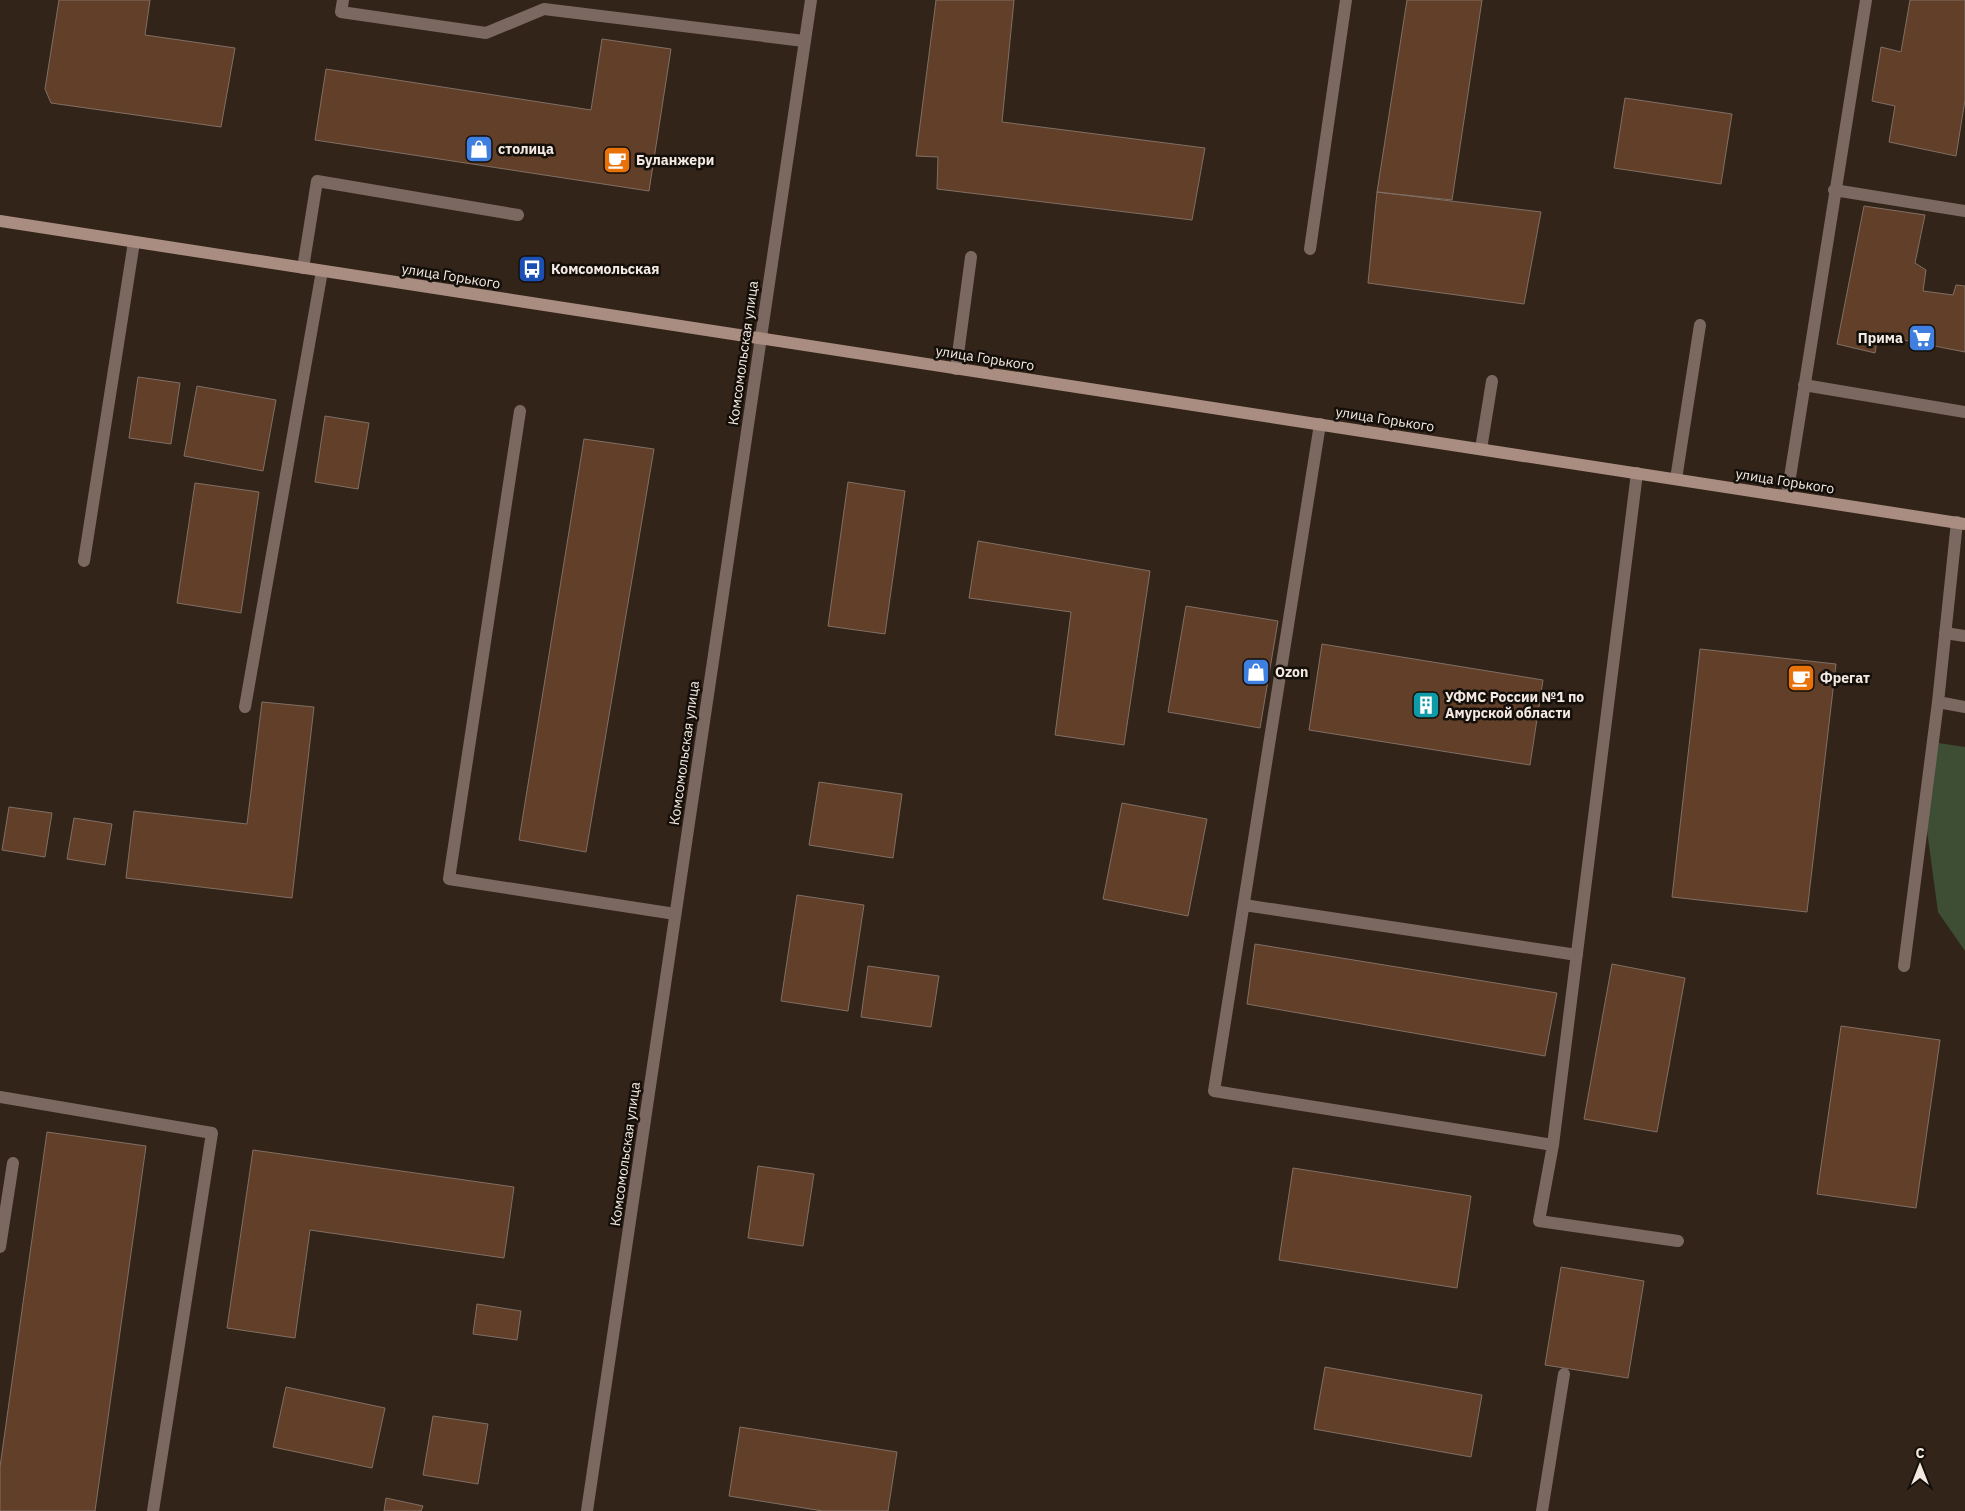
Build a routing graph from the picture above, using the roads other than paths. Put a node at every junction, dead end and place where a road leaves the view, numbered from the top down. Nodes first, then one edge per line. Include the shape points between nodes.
1 (343, 0) edge
2 (811, 0) edge
3 (1346, 0) edge
4 (1866, 0) edge
5 (804, 42) junction
6 (1834, 190) junction
7 (1965, 210) edge
8 (518, 215) dead end
9 (0, 221) edge
10 (134, 242) junction
11 (1310, 249) dead end
12 (971, 257) dead end
13 (303, 268) junction
14 (322, 271) junction
15 (1700, 325) dead end
16 (761, 338) junction
17 (956, 369) junction
18 (1492, 381) dead end
19 (1804, 385) junction
20 (520, 410) dead end
21 (1965, 412) edge
22 (1320, 424) junction
23 (1481, 449) junction
24 (1637, 473) junction
25 (1676, 479) junction
26 (1787, 496) junction
27 (1961, 523) edge
28 (84, 561) dead end
29 (1944, 633) junction
30 (1965, 636) edge
31 (1938, 702) junction
32 (245, 707) dead end
33 (1965, 707) edge
34 (1244, 905) junction
35 (675, 914) junction
36 (1577, 955) junction
37 (1904, 966) dead end
38 (0, 1097) edge
39 (1553, 1145) junction
40 (13, 1163) dead end
41 (1678, 1240) dead end
42 (0, 1247) edge
43 (1564, 1374) dead end
44 (152, 1511) edge
45 (587, 1511) edge
46 (1542, 1511) edge

1 - 5 street via 341,12 486,33 544,9
2 - 5 street, Комсомольская улица
3 - 11 street
4 - 6 street
5 - 16 street, Комсомольская улица
6 - 7 street
6 - 19 street
8 - 13 street via 316,181
9 - 10 main road, улица Горького
10 - 13 main road, улица Горького
10 - 28 street
12 - 17 street
13 - 14 main road, улица Горького
14 - 16 main road, улица Горького
14 - 32 street
15 - 25 street
16 - 17 main road, улица Горького
16 - 35 street, Комсомольская улица
17 - 22 main road, улица Горького
18 - 23 street
19 - 21 street
19 - 26 street
20 - 35 street via 449,879
22 - 23 main road, улица Горького
22 - 34 street
23 - 24 main road, улица Горького
24 - 25 main road, улица Горького
24 - 36 street
25 - 26 main road, улица Горького
26 - 27 main road, улица Горького
27 - 29 street
29 - 30 street
29 - 31 street
31 - 33 street
31 - 37 street
34 - 36 street
34 - 39 street via 1214,1091
35 - 45 street, Комсомольская улица
36 - 39 street
38 - 44 street via 212,1133
39 - 41 street via 1540,1221
40 - 42 street
43 - 46 street

